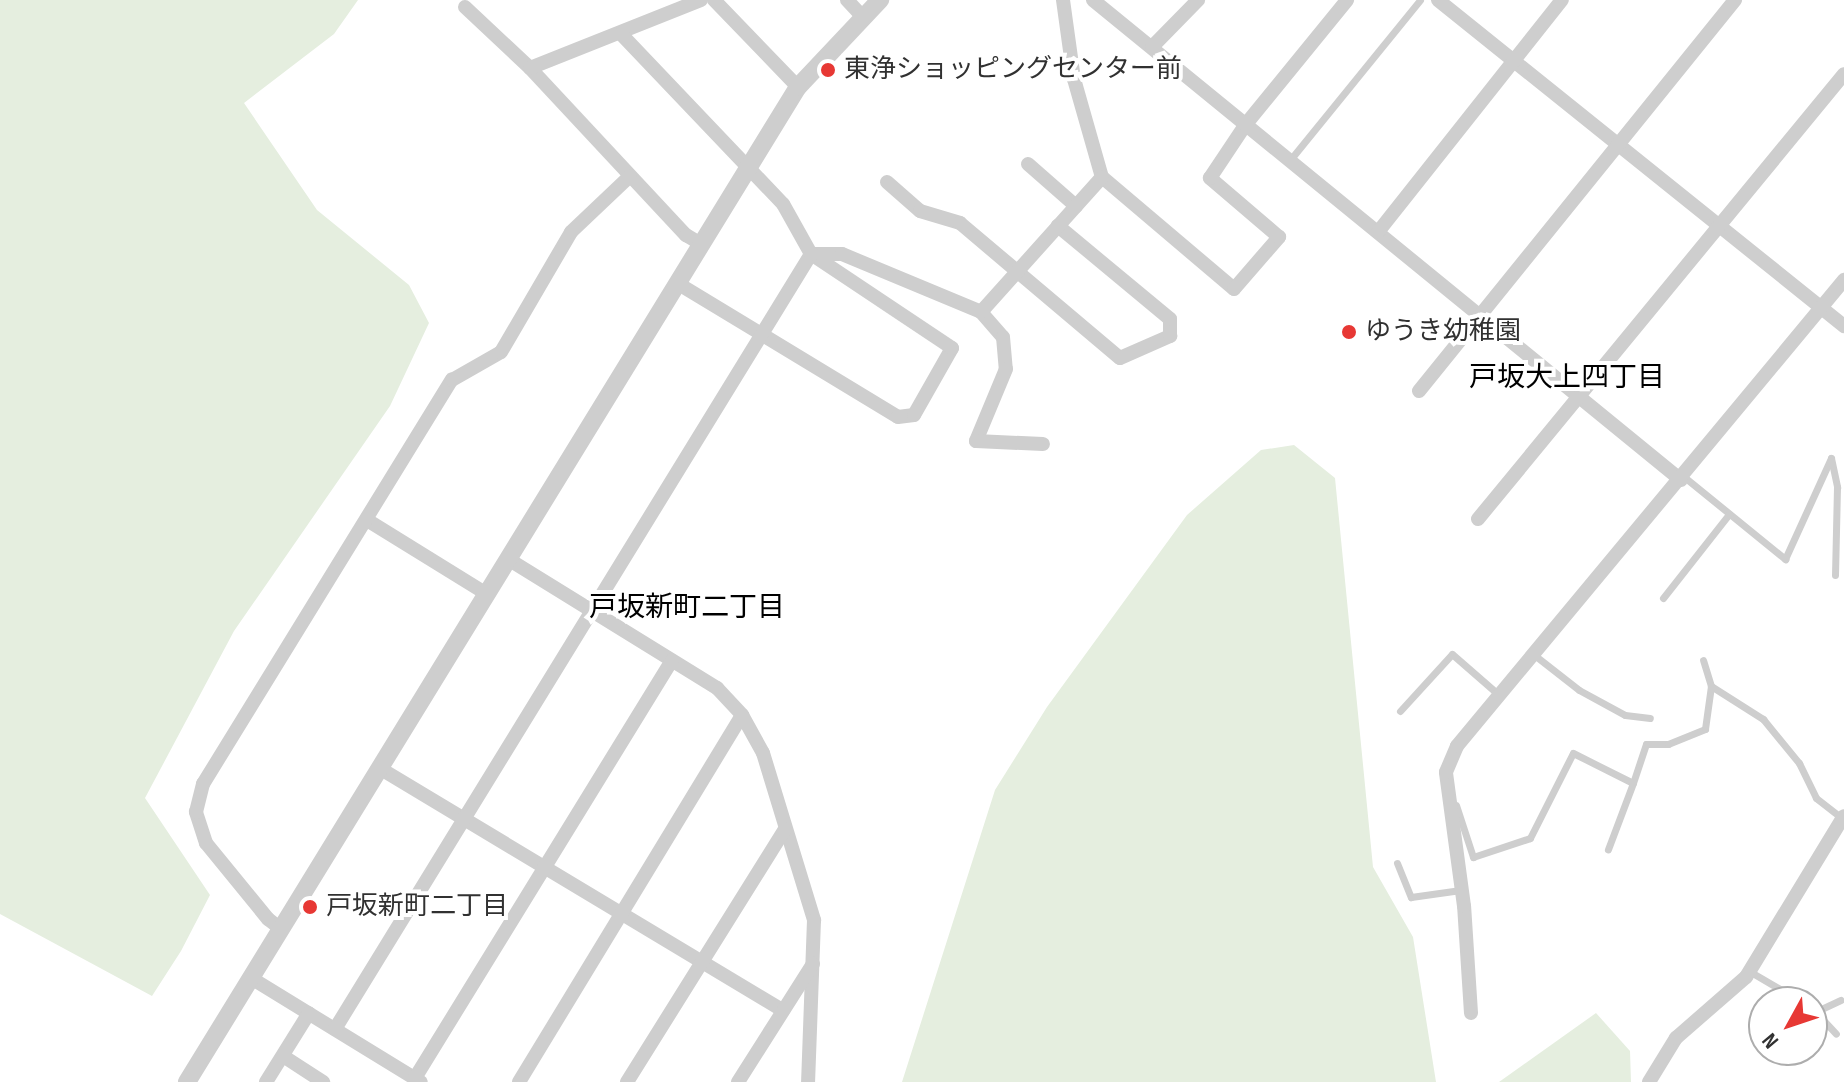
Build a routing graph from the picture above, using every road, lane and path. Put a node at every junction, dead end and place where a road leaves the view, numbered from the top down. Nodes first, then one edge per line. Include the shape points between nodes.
1 (701, 0) edge
2 (714, 0) edge
3 (847, 0) edge
4 (880, 0) edge
5 (1063, 0) edge
6 (1093, 0) edge
7 (1198, 0) edge
8 (1347, 0) edge
9 (1420, 0) edge
10 (1438, 0) edge
11 (1562, 0) edge
12 (1735, 0) edge
13 (465, 7) dead end
14 (864, 18) junction
15 (621, 34) junction
16 (1152, 47) junction
17 (1513, 60) junction
18 (530, 68) junction
19 (1844, 74) edge
20 (798, 87) junction
21 (1246, 124) junction
22 (1620, 144) junction
23 (1290, 160) junction
24 (1028, 164) dead end
25 (749, 168) junction
26 (630, 176) junction
27 (1102, 177) junction
28 (887, 182) dead end
29 (1076, 206) junction
30 (1058, 226) junction
31 (1719, 229) junction
32 (1378, 232) junction
33 (701, 244) junction
34 (811, 254) junction
35 (1018, 271) junction
36 (1844, 280) edge
37 (677, 283) junction
38 (1821, 310) junction
39 (981, 312) junction
40 (1481, 315) junction
41 (1844, 326) edge
42 (762, 333) junction
43 (1419, 391) dead end
44 (1580, 396) junction
45 (1043, 444) dead end
46 (1682, 478) junction
47 (1729, 514) junction
48 (1478, 519) dead end
49 (367, 520) junction
50 (508, 559) junction
51 (1835, 575) dead end
52 (487, 594) junction
53 (1663, 598) dead end
54 (591, 611) junction
55 (1533, 654) junction
56 (1703, 660) dead end
57 (672, 661) junction
58 (1711, 686) junction
59 (1499, 695) junction
60 (1400, 711) dead end
61 (742, 715) junction
62 (1650, 718) dead end
63 (381, 769) junction
64 (1446, 772) junction
65 (1633, 783) junction
66 (1843, 817) edge
67 (465, 818) junction
68 (785, 829) junction
69 (1608, 849) dead end
70 (1397, 863) dead end
71 (544, 867) junction
72 (1461, 890) junction
73 (623, 915) junction
74 (281, 929) junction
75 (815, 961) junction
76 (702, 964) junction
77 (1749, 971) junction
78 (251, 978) junction
79 (1775, 986) edge
80 (1841, 1000) dead end
81 (1828, 1004) edge
82 (783, 1011) junction
83 (309, 1013) junction
84 (1471, 1013) dead end
85 (1828, 1025) edge
86 (335, 1029) junction
87 (1836, 1034) dead end
88 (283, 1056) junction
89 (418, 1080) edge
90 (187, 1082) edge
91 (266, 1082) edge
92 (323, 1082) edge
93 (519, 1082) edge
94 (627, 1082) edge
95 (738, 1082) edge
96 (808, 1082) edge
97 (1649, 1082) edge

1 - 15 street
2 - 20 street
3 - 14 street
4 - 14 street
5 - 27 street via 1074,79
6 - 16 street
7 - 16 street
8 - 21 street
9 - 23 lane
10 - 17 street
11 - 17 street
12 - 22 street
13 - 18 street
14 - 20 street
15 - 18 street
15 - 25 street
16 - 21 street
17 - 22 street
17 - 32 street
18 - 26 street
19 - 31 street
20 - 25 street
21 - 23 street
21 - 27 street via 1210,178 1279,237 1234,289
22 - 31 street
22 - 40 street
23 - 32 street
24 - 29 street
25 - 33 street
25 - 34 street via 783,204
26 - 33 street
26 - 49 street via 571,232 501,352 452,380
27 - 29 street
28 - 35 street via 920,211 960,223
29 - 30 street
30 - 35 street
30 - 35 street via 1170,319 1170,336 1120,358
31 - 38 street
31 - 44 street
32 - 40 street
33 - 37 street
34 - 39 street via 842,254
34 - 42 street
34 - 42 street via 952,348 914,415 898,417
35 - 39 street
36 - 38 street
37 - 42 street
37 - 50 street
38 - 41 street
38 - 46 street
39 - 45 street via 1003,337 1006,369 976,441
40 - 43 street
40 - 44 street
42 - 54 street
44 - 46 street
44 - 48 street
46 - 47 lane
46 - 55 street
47 - 51 lane via 1785,559 1831,458 1837,487
47 - 53 lane
49 - 52 street
49 - 74 street via 203,784 196,812 206,843
50 - 52 street
50 - 54 street
52 - 63 street
54 - 57 street
54 - 67 street
55 - 59 street
55 - 62 lane via 1579,690 1625,715
56 - 58 lane
57 - 61 street via 717,688
57 - 71 street
58 - 65 lane via 1705,729 1668,744 1646,744
58 - 66 lane via 1763,719 1799,763 1816,798
59 - 60 lane via 1452,654
59 - 64 street via 1457,746
61 - 68 street via 763,753
61 - 73 street
63 - 67 street
63 - 74 street
64 - 65 lane via 1473,857 1530,838 1573,753
64 - 72 street
65 - 69 lane
66 - 77 street
67 - 71 street
67 - 86 street
68 - 75 street via 814,920
68 - 76 street
70 - 72 lane via 1411,897
71 - 73 street
71 - 89 street
72 - 84 street
73 - 76 street
73 - 93 street
74 - 78 street
75 - 82 street
75 - 96 street
76 - 82 street
76 - 94 street
77 - 79 lane
77 - 97 street via 1676,1038
78 - 83 street
78 - 90 street
80 - 81 lane
82 - 95 street
83 - 86 street
83 - 88 street
85 - 87 lane
86 - 89 street
88 - 91 street
88 - 92 street

